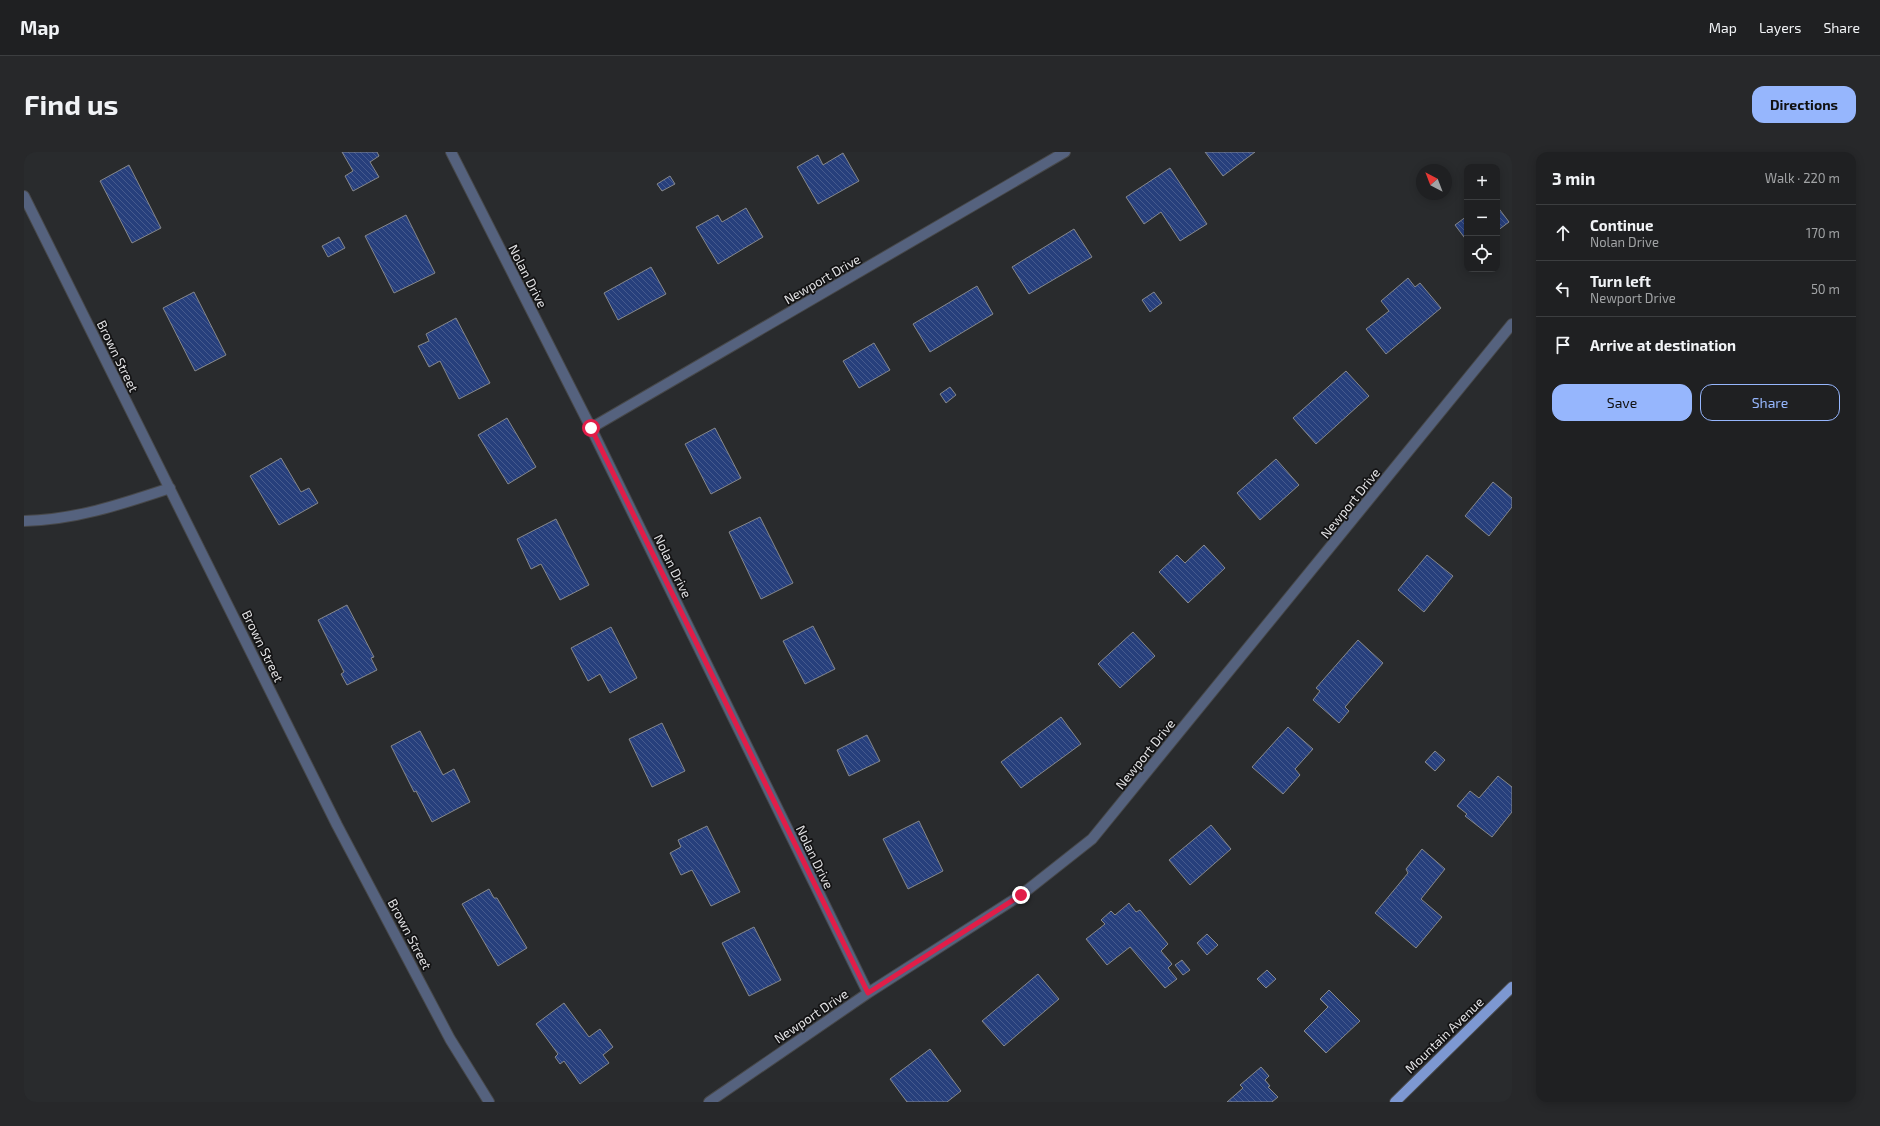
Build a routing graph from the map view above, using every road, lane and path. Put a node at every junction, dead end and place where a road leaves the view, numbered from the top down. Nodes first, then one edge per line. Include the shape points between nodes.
1 (450, 152) edge
2 (1066, 152) edge
3 (24, 196) edge
4 (1512, 324) edge
5 (591, 428) junction
6 (170, 488) junction
7 (24, 520) edge
8 (1512, 987) edge
9 (868, 993) junction
10 (489, 1102) edge
11 (709, 1102) edge
12 (1394, 1102) edge

1 - 5 street, Nolan Drive
2 - 5 street, Newport Drive
3 - 6 street, Brown Street
4 - 9 street, Newport Drive via 1092,839 1021,895
5 - 9 street, Nolan Drive
6 - 7 street via 101,510 48,520
6 - 10 street, Brown Street via 337,825 450,1039
8 - 12 main road, Mountain Avenue
9 - 11 street, Newport Drive

